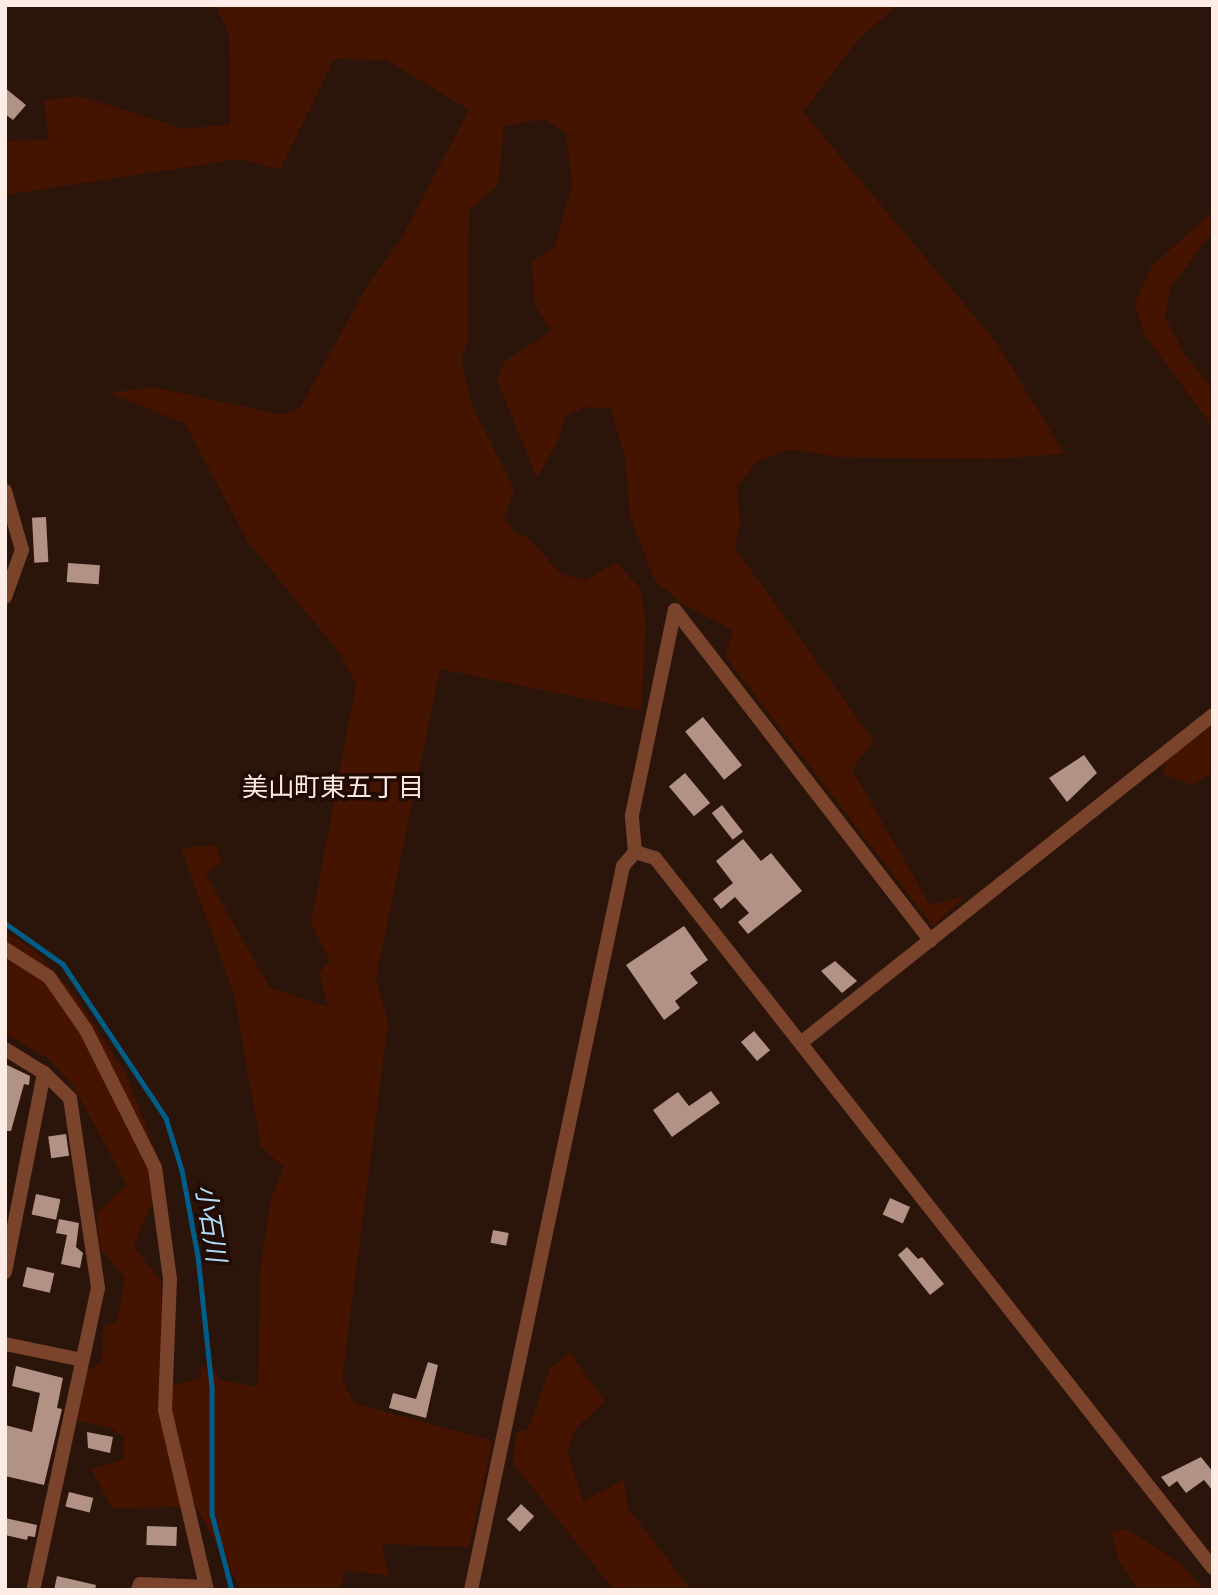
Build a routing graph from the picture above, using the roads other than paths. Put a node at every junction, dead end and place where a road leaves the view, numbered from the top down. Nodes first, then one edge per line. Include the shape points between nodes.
1 (5, 491) edge
2 (5, 597) edge
3 (1213, 715) edge
4 (635, 852) junction
5 (932, 941) junction
6 (5, 949) edge
7 (802, 1042) junction
8 (5, 1049) edge
9 (44, 1073) junction
10 (5, 1272) edge
11 (5, 1344) edge
12 (82, 1360) junction
13 (1213, 1568) edge
14 (207, 1588) edge
15 (33, 1590) edge
16 (138, 1590) edge
17 (471, 1590) edge

1 - 2 street via 22,550
3 - 5 street
4 - 5 street via 632,815 675,611
4 - 7 street via 654,858
4 - 17 street via 623,866
5 - 7 street
6 - 14 street via 49,976 79,1020 155,1168 170,1279 165,1409
7 - 13 street
8 - 9 street
9 - 10 street
9 - 12 street via 70,1098 98,1288
11 - 12 street
12 - 15 street
14 - 16 street via 139,1584

